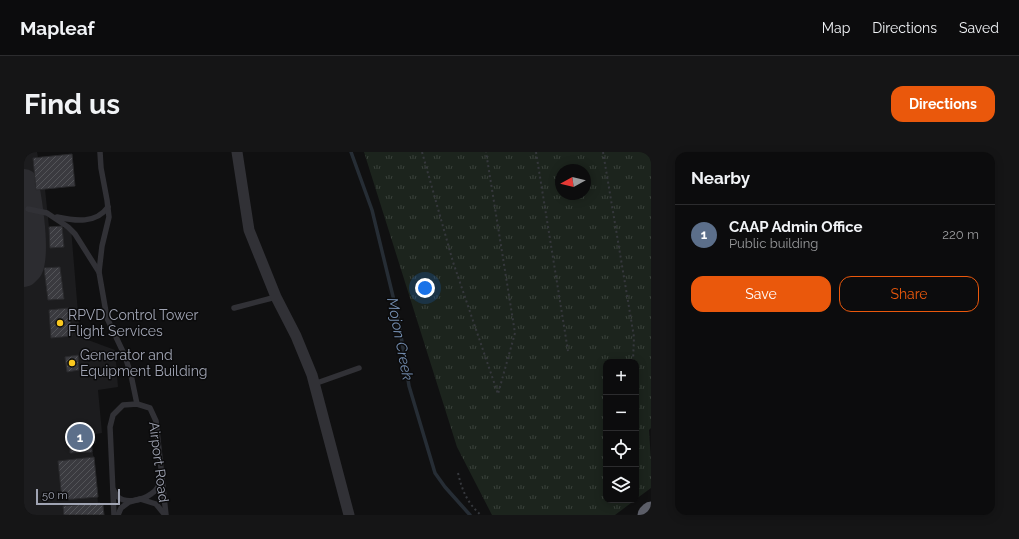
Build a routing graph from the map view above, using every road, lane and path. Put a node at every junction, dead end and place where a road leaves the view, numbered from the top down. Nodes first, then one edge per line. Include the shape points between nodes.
1 (100, 152) edge
2 (237, 152) edge
3 (422, 152) edge
4 (486, 152) edge
5 (536, 152) edge
6 (603, 152) edge
7 (108, 207) junction
8 (28, 209) dead end
9 (51, 216) junction
10 (99, 272) junction
11 (276, 297) junction
12 (234, 308) dead end
13 (568, 351) dead end
14 (633, 359) edge
15 (358, 368) dead end
16 (314, 384) junction
17 (137, 404) junction
18 (458, 473) dead end
19 (162, 475) junction
20 (112, 489) junction
21 (137, 500) junction
22 (651, 512) edge
23 (114, 515) edge
24 (118, 515) edge
25 (165, 515) edge
26 (349, 515) edge
27 (480, 515) edge
28 (648, 515) edge

1 - 7 lane
2 - 11 street via 249,230
3 - 4 path via 453,262 498,394 515,332
5 - 13 path
6 - 14 path via 634,337
7 - 9 lane via 100,216 85,221
7 - 10 lane via 108,224
8 - 9 lane
9 - 10 lane via 75,234
10 - 17 lane via 108,318 125,356
11 - 12 lane
11 - 16 street via 296,336
15 - 16 lane
16 - 26 street
17 - 19 lane, Airport Road via 150,408 156,422
17 - 20 lane, Airport Road via 123,405 113,415 110,427
18 - 27 path via 466,499
19 - 21 lane via 159,486 151,494
19 - 25 lane, Airport Road
20 - 21 lane via 118,497
20 - 23 lane, Airport Road
21 - 24 lane via 121,508
21 - 25 lane via 156,504
22 - 28 highway

